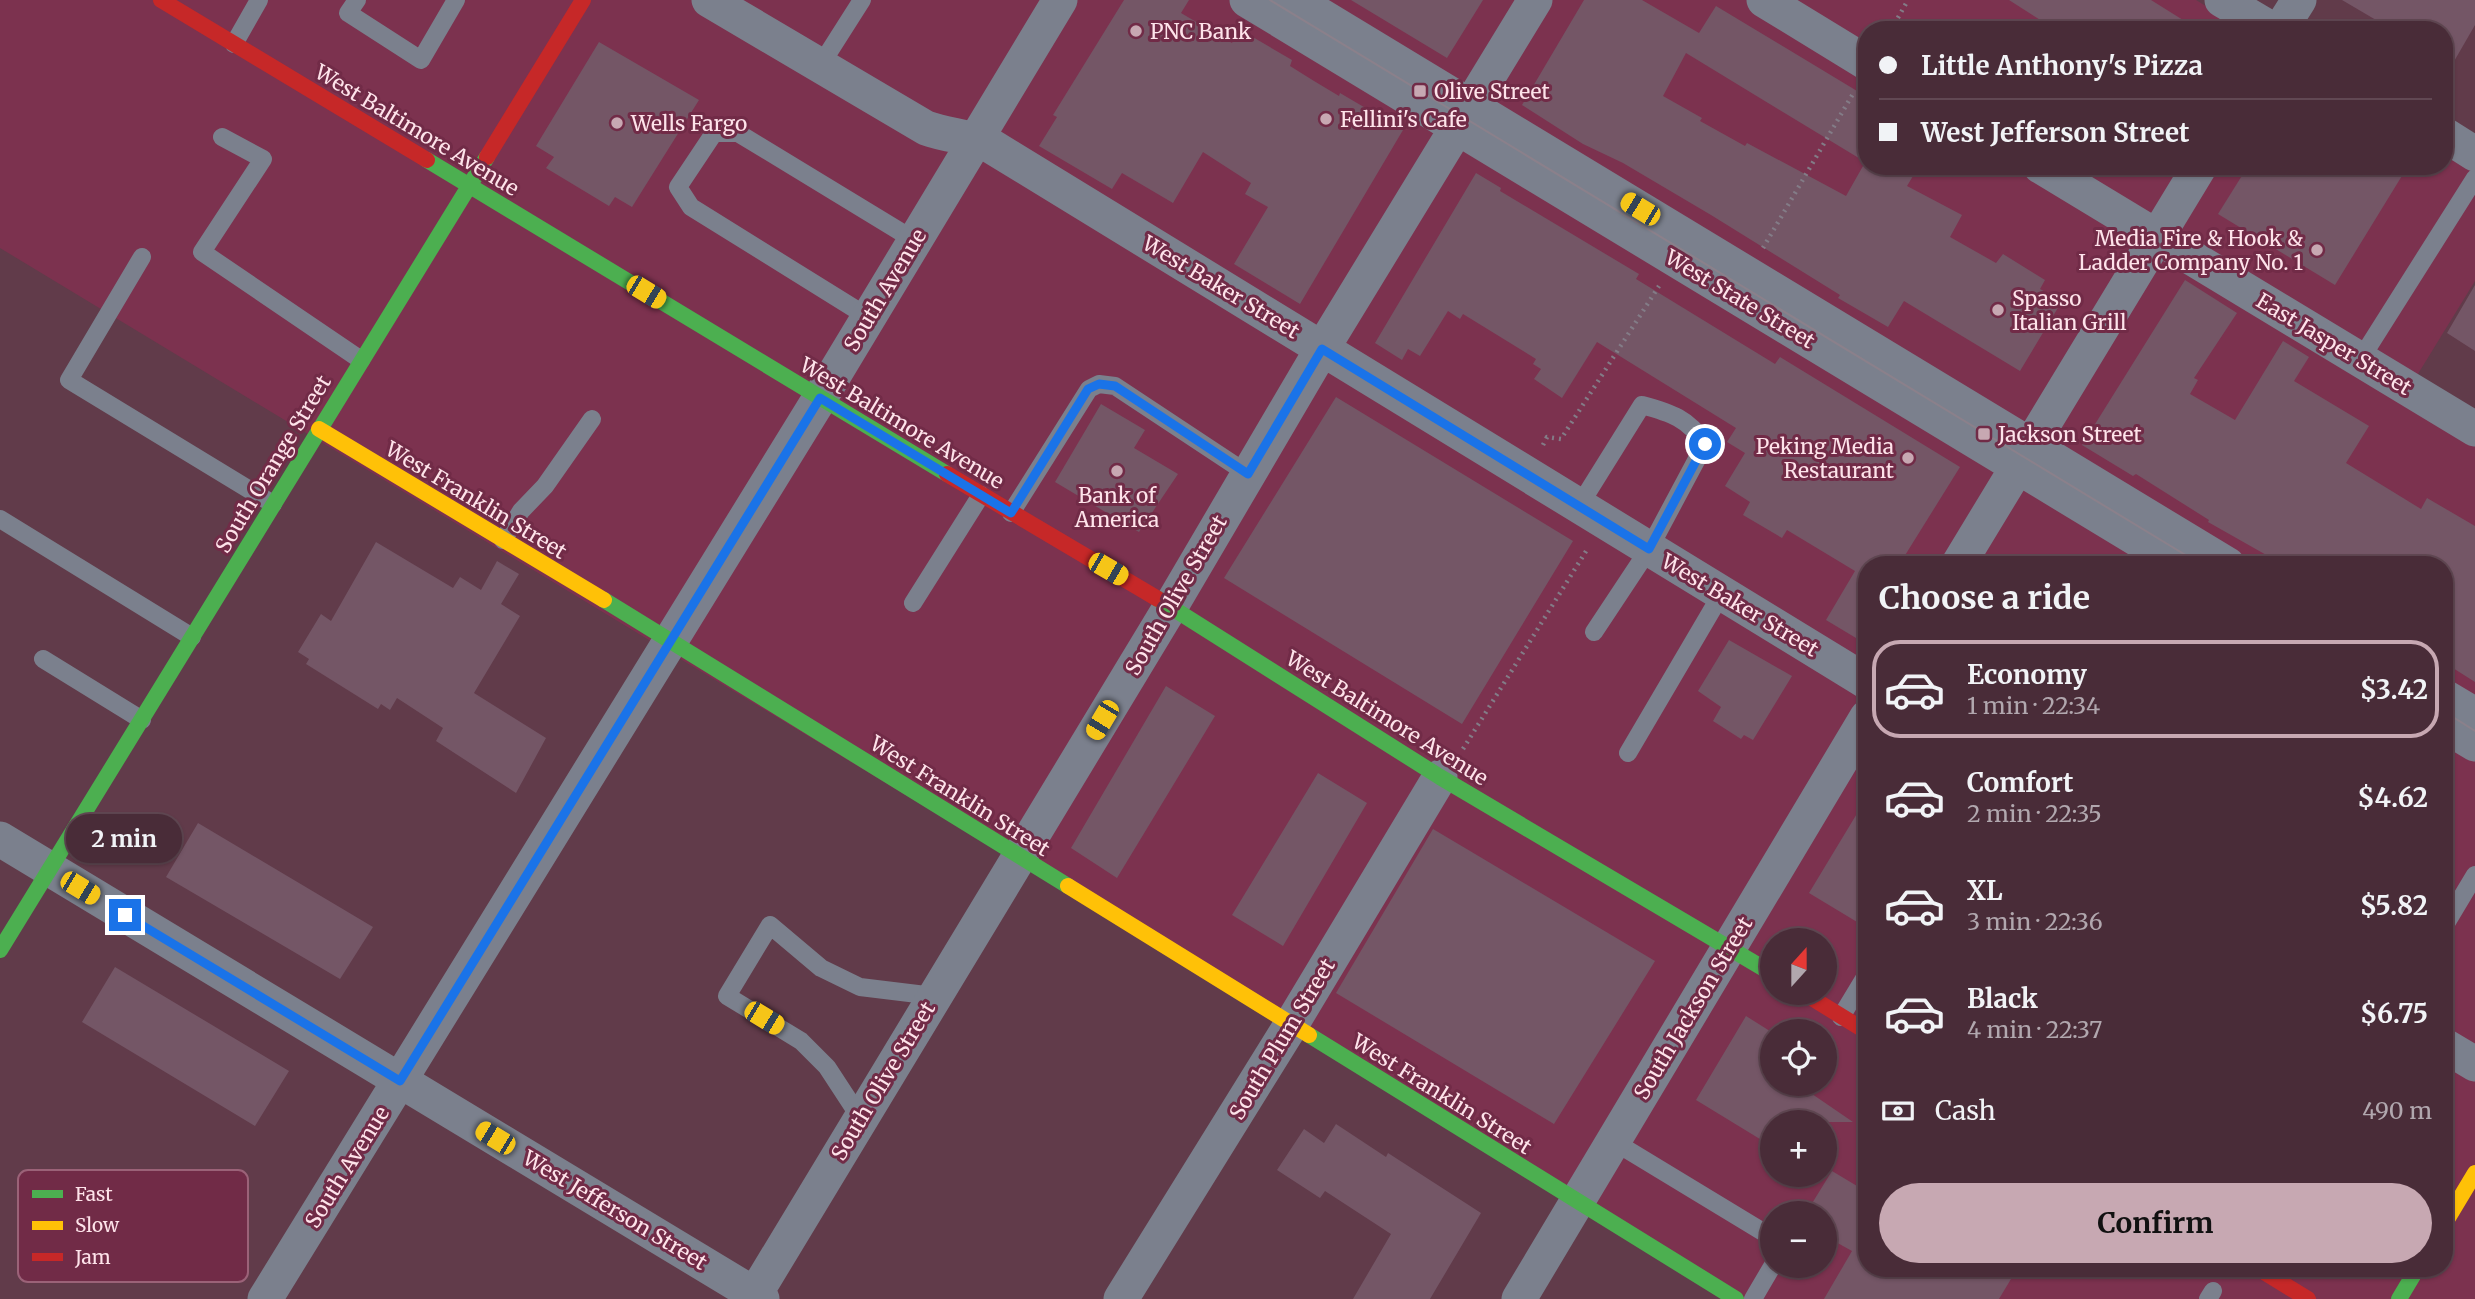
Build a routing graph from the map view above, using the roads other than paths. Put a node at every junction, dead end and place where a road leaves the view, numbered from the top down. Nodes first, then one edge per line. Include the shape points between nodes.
1 (161, 0) edge
2 (259, 0) edge
3 (357, 0) edge
4 (456, 0) edge
5 (583, 0) edge
6 (709, 0) edge
7 (862, 0) edge
8 (1060, 0) edge
9 (1247, 0) edge
10 (1295, 0) edge
11 (1535, 0) edge
12 (1764, 0) edge
13 (2222, 0) edge
14 (2299, 0) edge
15 (2258, 21) edge
16 (2286, 21) edge
17 (234, 44) junction
18 (820, 66) junction
19 (1858, 73) edge
20 (1463, 116) junction
21 (222, 137) dead end
22 (976, 139) junction
23 (2453, 140) edge
24 (2475, 154) edge
25 (2054, 175) edge
26 (2195, 175) edge
27 (2475, 178) edge
28 (468, 185) junction
29 (2157, 238) junction
30 (914, 240) junction
31 (142, 257) dead end
32 (868, 317) junction
33 (1322, 349) junction
34 (361, 360) junction
35 (2360, 360) junction
36 (820, 398) junction
37 (592, 419) dead end
38 (319, 429) junction
39 (2475, 429) edge
40 (2024, 456) junction
41 (1248, 474) junction
42 (981, 495) junction
43 (273, 504) junction
44 (1579, 506) junction
45 (1011, 513) junction
46 (0, 519) edge
47 (503, 540) junction
48 (1649, 549) junction
49 (1963, 556) edge
50 (2167, 556) edge
51 (2211, 556) edge
52 (1722, 593) junction
53 (913, 603) dead end
54 (1171, 606) junction
55 (1594, 632) dead end
56 (192, 636) junction
57 (671, 640) junction
58 (43, 659) dead end
59 (1858, 676) edge
60 (2453, 702) edge
61 (2475, 715) edge
62 (142, 720) junction
63 (2453, 731) edge
64 (1858, 732) edge
65 (2475, 744) edge
66 (1628, 753) dead end
67 (1440, 777) junction
68 (0, 839) edge
69 (1018, 857) junction
70 (50, 869) junction
71 (2475, 875) edge
72 (2453, 912) edge
73 (1729, 948) junction
74 (0, 950) edge
75 (1760, 966) edge
76 (1858, 990) edge
77 (934, 996) junction
78 (1823, 1005) edge
79 (1842, 1017) junction
80 (1291, 1025) junction
81 (1858, 1027) edge
82 (2453, 1051) edge
83 (2475, 1064) edge
84 (400, 1081) junction
85 (860, 1119) junction
86 (1613, 1141) junction
87 (2475, 1173) edge
88 (1577, 1202) junction
89 (2453, 1210) edge
90 (1760, 1230) edge
91 (2272, 1277) edge
92 (2412, 1277) edge
93 (1765, 1278) edge
94 (756, 1298) edge
95 (265, 1299) edge
96 (1121, 1299) edge
97 (1519, 1299) edge
98 (1736, 1299) edge
99 (1752, 1299) edge
100 (2308, 1299) edge
101 (2399, 1299) edge

1 - 17 main road, West Baltimore Avenue
2 - 17 lane
3 - 4 lane via 348,13 421,60
5 - 28 main road, South Orange Street
6 - 18 street, West Baker Street
7 - 18 lane
8 - 22 street, South Avenue
9 - 20 street, West State Street
10 - 20 street, West State Street
11 - 20 street, South Olive Street
12 - 19 street
13 - 15 street
14 - 16 street
17 - 28 main road, West Baltimore Avenue
18 - 22 street, West Baker Street via 926,128
20 - 33 street, South Olive Street
20 - 40 street, West State Street
21 - 34 lane via 263,159 202,252
22 - 30 street, South Avenue
22 - 33 street, West Baker Street
23 - 24 street
25 - 29 street, East Jasper Street
26 - 29 street
27 - 35 lane
28 - 34 main road, South Orange Street
28 - 36 main road, West Baltimore Avenue
29 - 35 street, East Jasper Street
29 - 40 street
30 - 32 street, South Avenue
30 - 32 lane via 738,133 714,133 678,187 691,207
31 - 43 lane via 69,380
32 - 36 street, South Avenue
33 - 41 street, South Olive Street
33 - 44 street, West Baker Street
34 - 38 main road, South Orange Street
35 - 39 street, East Jasper Street
36 - 42 main road, West Baltimore Avenue
36 - 57 street, South Avenue
37 - 47 lane
38 - 43 main road, South Orange Street
38 - 47 main road, West Franklin Street
40 - 49 street
40 - 50 street
40 - 51 street
41 - 45 lane via 1115,386 1099,384 1088,389
41 - 54 street, South Olive Street
42 - 45 main road, West Baltimore Avenue
42 - 53 lane
43 - 56 main road, South Orange Street
44 - 48 street, West Baker Street
44 - 48 lane via 1642,405 1670,412 1695,428 1705,444
45 - 54 main road, West Baltimore Avenue
46 - 56 lane
47 - 57 main road, West Franklin Street
48 - 52 street, West Baker Street
48 - 55 lane
52 - 59 street, West Baker Street
52 - 66 lane
54 - 67 main road, West Baltimore Avenue
54 - 69 street, South Olive Street
56 - 62 main road, South Orange Street
57 - 69 main road, West Franklin Street
57 - 84 street, South Avenue
58 - 62 lane
60 - 61 street
62 - 70 main road, South Orange Street
63 - 65 street
64 - 73 street, South Jackson Street
67 - 73 main road, West Baltimore Avenue
67 - 80 street, South Plum Street
68 - 70 street, West Jefferson Street
69 - 77 street, South Olive Street
69 - 80 main road, West Franklin Street
70 - 74 main road, South Orange Street
70 - 84 street, West Jefferson Street
71 - 72 lane
73 - 75 main road, West Baltimore Avenue
73 - 86 street, South Jackson Street
76 - 79 lane
77 - 85 street, South Olive Street
77 - 85 lane via 860,987 821,968 770,925 727,996 801,1041 827,1067
78 - 79 main road
79 - 81 main road
80 - 88 main road, West Franklin Street
80 - 96 street, South Plum Street
82 - 83 street
84 - 94 street, West Jefferson Street
84 - 95 street, South Avenue
85 - 94 street, South Olive Street
86 - 88 street, South Jackson Street
86 - 90 lane
87 - 89 main road
88 - 97 street, South Jackson Street
88 - 98 main road, West Franklin Street
91 - 100 main road
92 - 101 main road
93 - 99 lane

